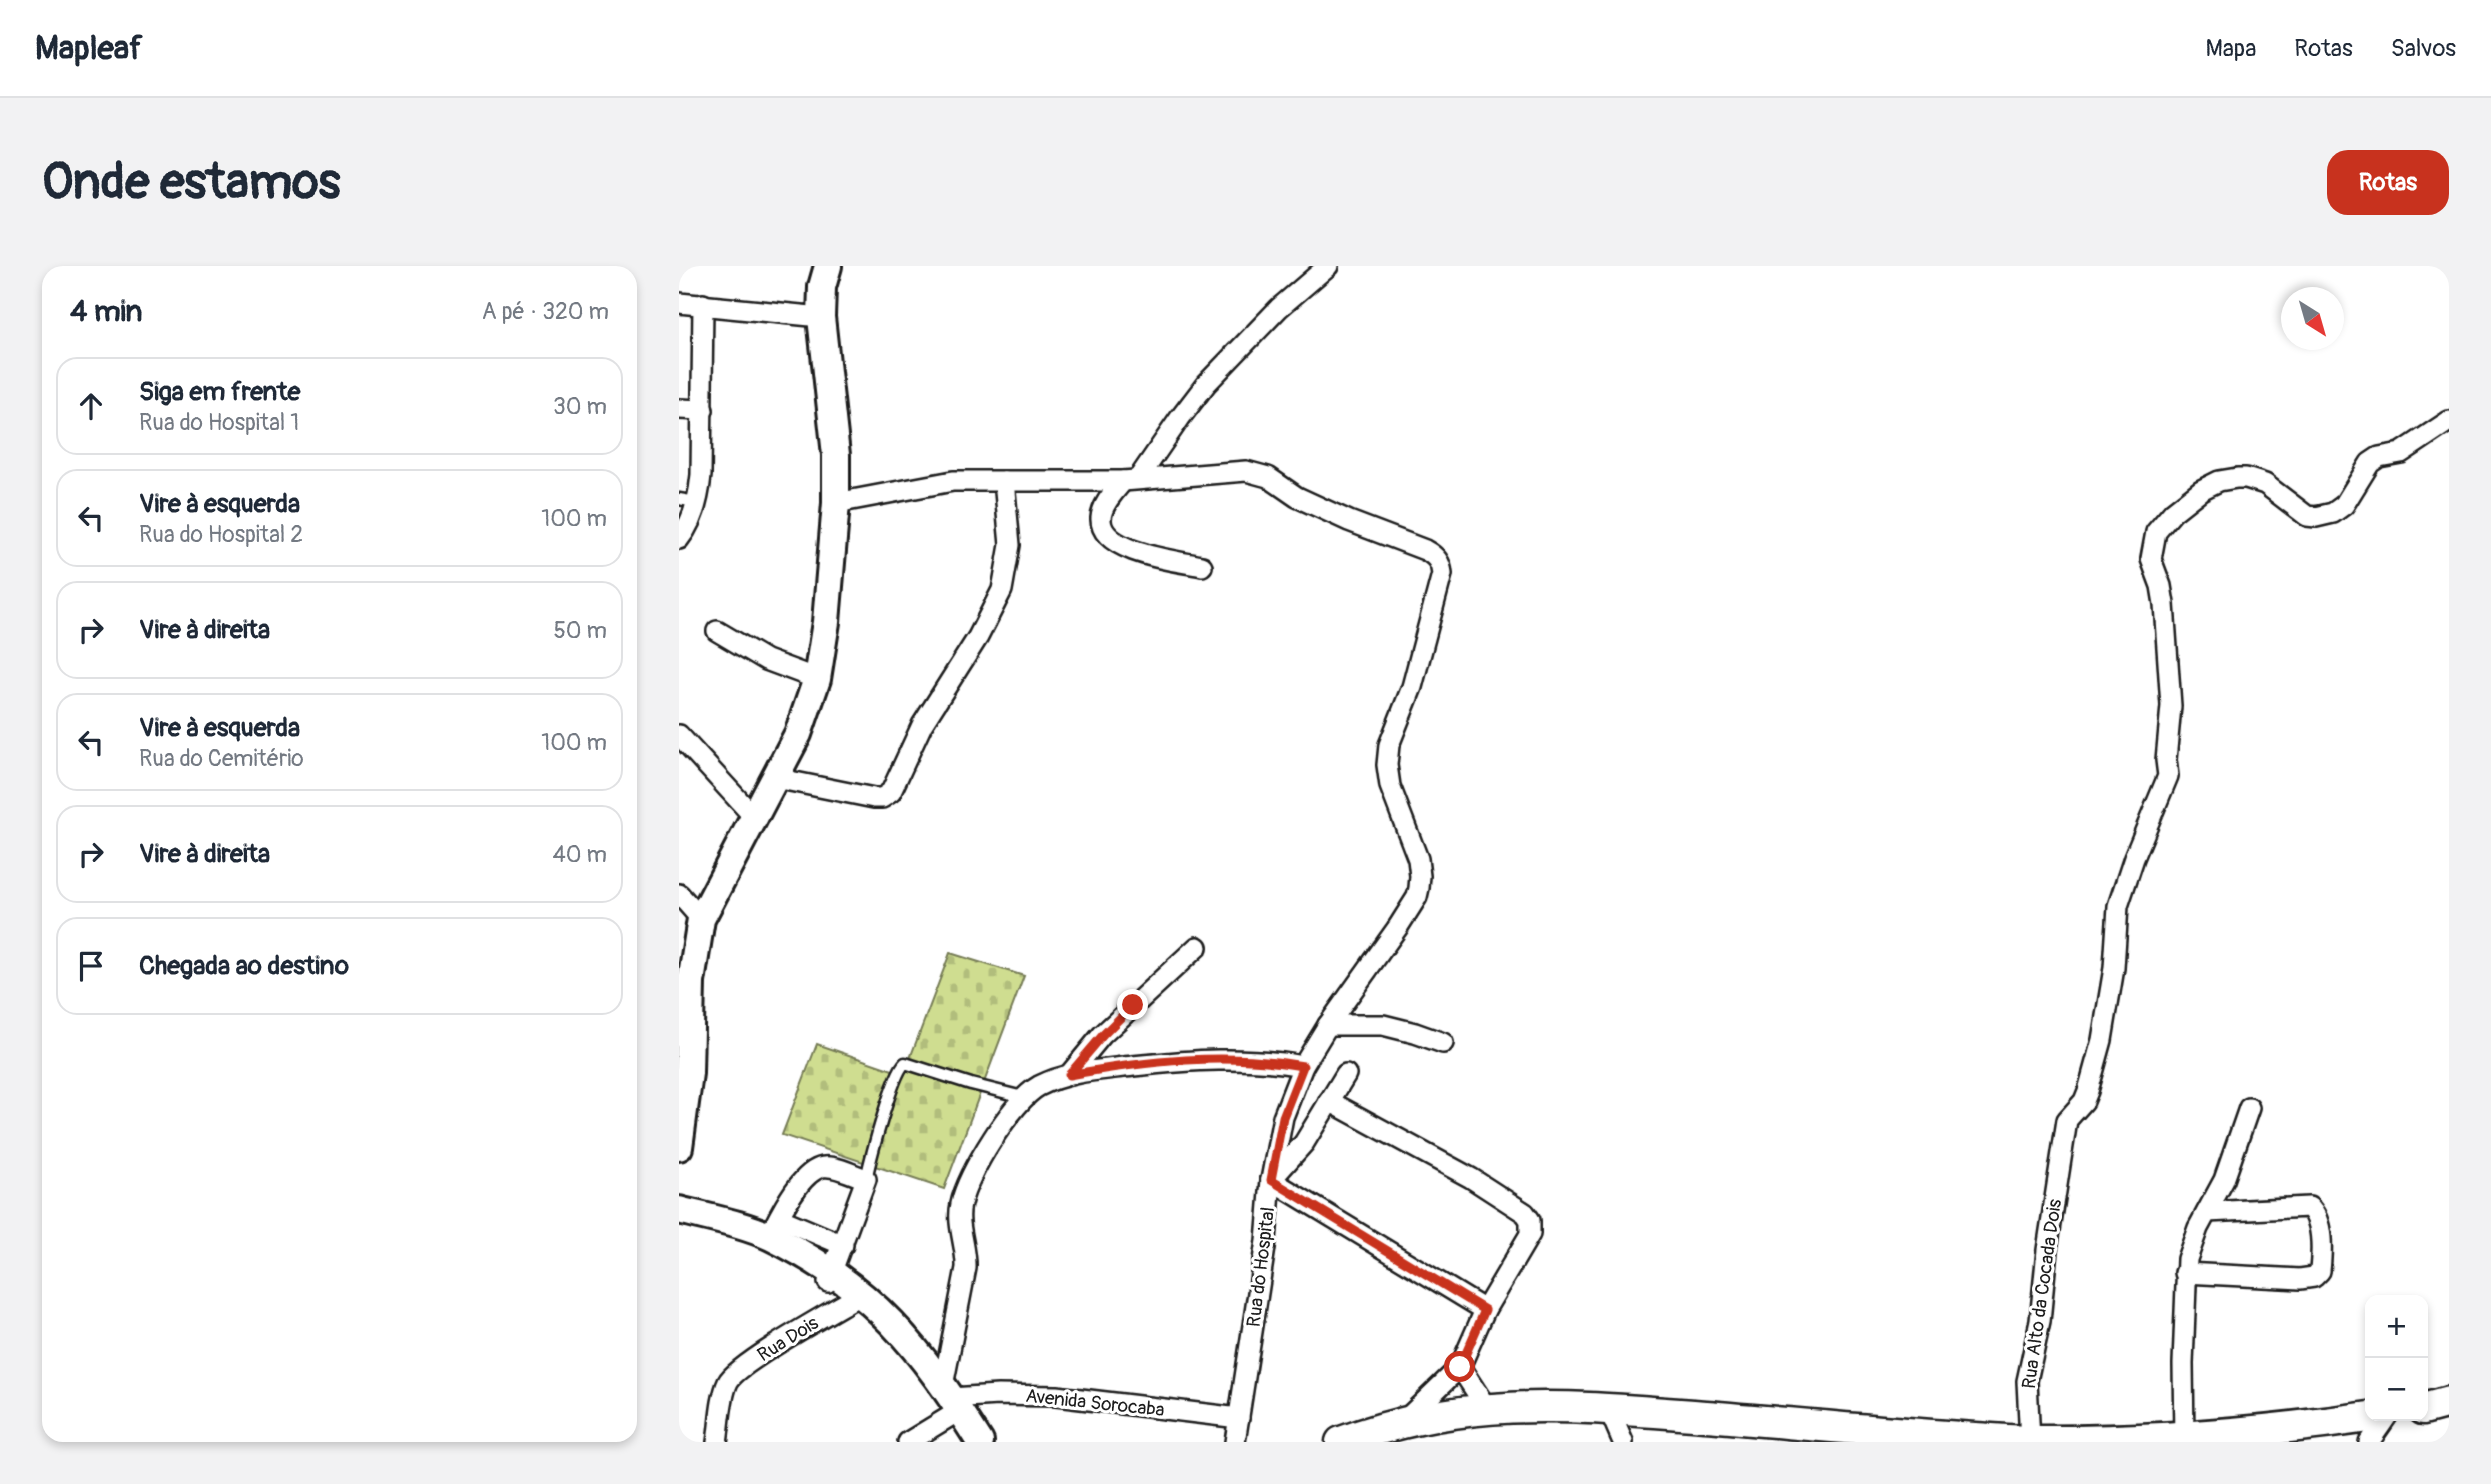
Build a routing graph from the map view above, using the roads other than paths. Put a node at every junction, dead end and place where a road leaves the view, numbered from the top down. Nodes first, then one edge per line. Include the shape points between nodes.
1 (828, 266) edge
2 (1328, 266) edge
3 (679, 303) edge
4 (703, 304) junction
5 (821, 317) junction
6 (679, 409) edge
7 (703, 410) junction
8 (2449, 421) edge
9 (1131, 480) junction
10 (1004, 481) junction
11 (687, 500) edge
12 (836, 503) junction
13 (679, 539) edge
14 (1202, 566) dead end
15 (717, 631) dead end
16 (817, 679) junction
17 (679, 735) edge
18 (775, 778) junction
19 (755, 818) junction
20 (679, 894) edge
21 (701, 919) junction
22 (1198, 947) dead end
23 (685, 983) edge
24 (1328, 1025) junction
25 (1443, 1043) dead end
26 (1303, 1066) junction
27 (1346, 1074) dead end
28 (1069, 1075) junction
29 (1023, 1097) junction
30 (1329, 1101) junction
31 (2249, 1108) dead end
32 (679, 1147) edge
33 (866, 1179) junction
34 (1271, 1180) junction
35 (679, 1204) edge
36 (679, 1210) edge
37 (2207, 1212) junction
38 (679, 1223) edge
39 (774, 1227) junction
40 (843, 1245) junction
41 (2185, 1273) junction
42 (831, 1277) junction
43 (855, 1295) junction
44 (1485, 1310) junction
45 (1460, 1367) junction
46 (948, 1400) junction
47 (2449, 1402) edge
48 (1608, 1407) junction
49 (1486, 1408) junction
50 (2428, 1408) edge
51 (1238, 1418) junction
52 (2365, 1418) edge
53 (2384, 1421) edge
54 (1403, 1422) junction
55 (1891, 1436) edge
56 (2184, 1439) junction
57 (2226, 1439) edge
58 (2030, 1441) edge
59 (717, 1442) edge
60 (908, 1442) edge
61 (963, 1442) edge
62 (980, 1442) edge
63 (1235, 1442) edge
64 (1341, 1442) edge
65 (1623, 1442) edge
66 (2369, 1442) edge

1 - 5 street
2 - 9 street via 1279,308 1206,384
3 - 4 street
4 - 5 street
4 - 7 street
5 - 12 street via 836,455
6 - 7 street
7 - 11 street via 701,475
8 - 58 street, Rua Alto da Cocada Dois via 2401,453 2370,463 2344,505 2333,513 2307,516 2265,484 2237,478 2201,490 2156,532 2151,559 2164,604 2171,706 2168,776 2118,906 2102,1041 2086,1097 2068,1117 2040,1321 2027,1381
9 - 10 street
9 - 14 street via 1108,502 1102,515 1107,534 1139,552
9 - 24 street via 1246,471 1258,474 1349,521 1425,550 1441,565 1412,687 1392,735 1387,765 1390,786 1418,859 1417,897
10 - 12 street via 953,481
10 - 18 street via 1010,545 1002,590 922,724 891,792 874,798
11 - 13 street via 688,525
12 - 16 street
15 - 16 street via 766,660
16 - 18 street via 798,734
17 - 19 street
18 - 19 street
19 - 21 street
20 - 21 street
21 - 23 street
22 - 28 street via 1108,1030
23 - 32 street via 689,1073
24 - 25 street via 1383,1025
24 - 26 street
26 - 28 street via 1205,1059
26 - 34 street via 1283,1117
27 - 30 street, Rua do Hospital
28 - 29 street
29 - 33 lane via 905,1063
29 - 46 street via 983,1155 962,1197 966,1268
30 - 34 street, Rua do Hospital via 1304,1143
30 - 44 street via 1471,1178 1525,1213 1532,1227
31 - 37 street via 2224,1180
33 - 39 street via 828,1167 817,1169 804,1179
33 - 40 street
34 - 44 street
34 - 51 street, Rua do Hospital
35 - 36 street
36 - 39 street
37 - 41 street via 2191,1243
37 - 41 street via 2309,1207 2317,1216 2321,1271 2300,1279
38 - 42 street via 759,1247
39 - 40 street
39 - 42 street
40 - 42 street
41 - 56 street
42 - 43 street
43 - 46 street via 919,1373
43 - 59 street, Rua Dois via 748,1363 729,1381
44 - 45 street
45 - 49 street
45 - 54 street
46 - 51 street, Avenida Sorocaba via 1056,1396
46 - 60 street
46 - 61 street
46 - 62 street
47 - 50 main road
48 - 49 main road
48 - 55 main road
48 - 65 street
49 - 54 main road
51 - 63 street, Rua do Hospital
52 - 57 main road
53 - 66 street
54 - 64 main road
55 - 58 main road
56 - 57 main road
56 - 58 main road

